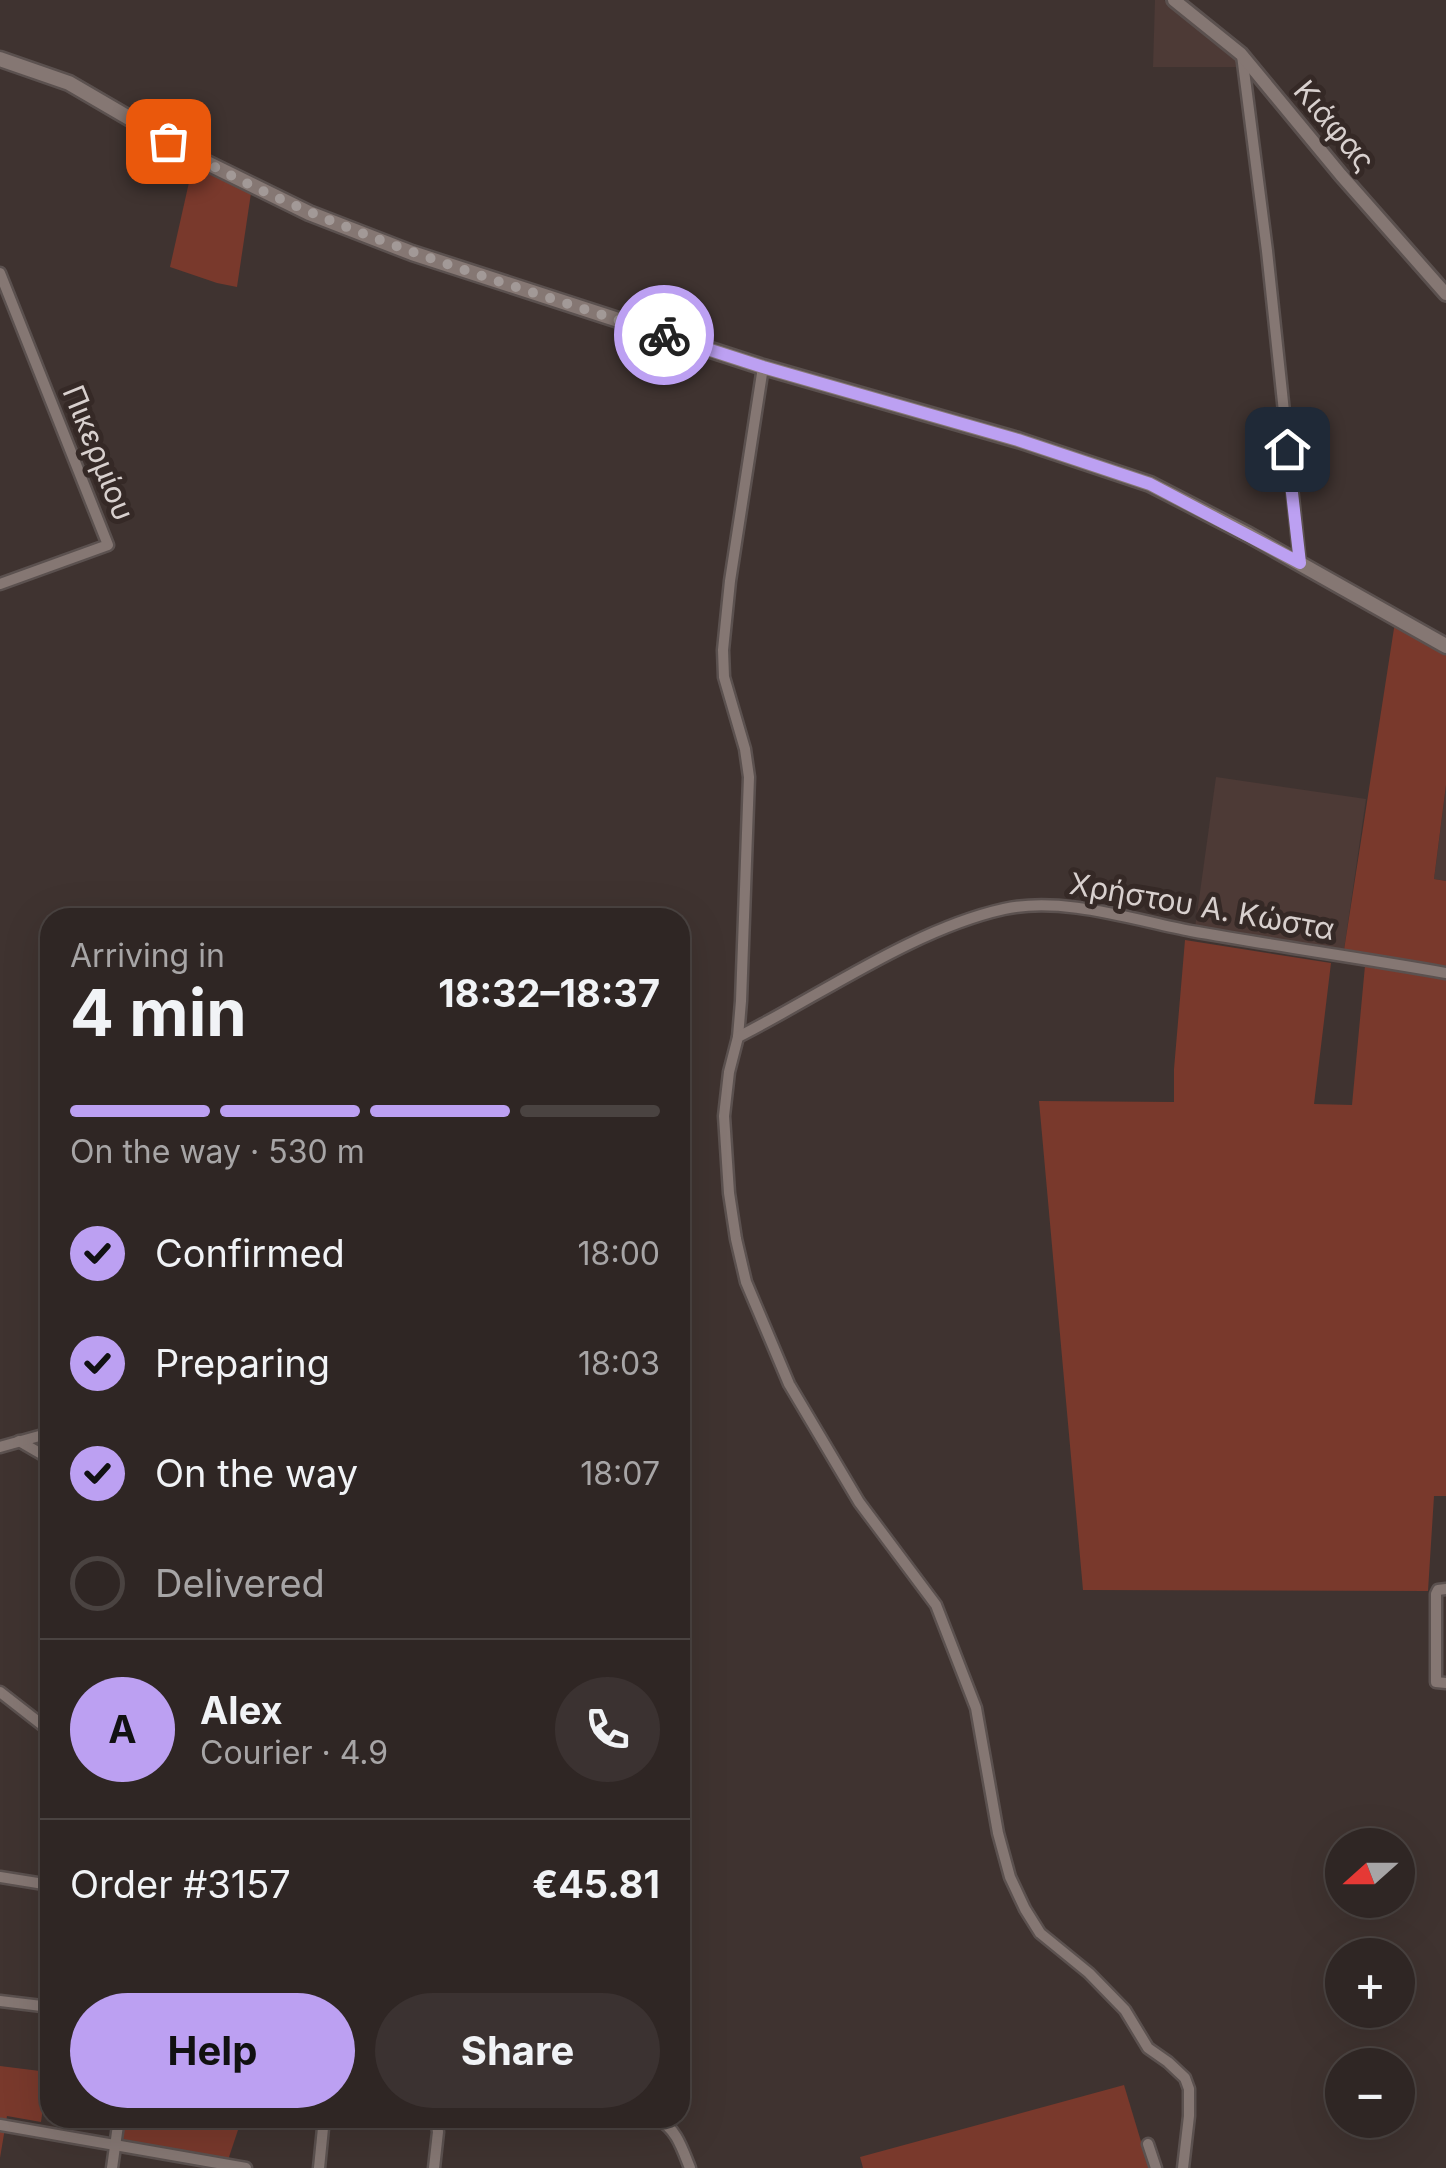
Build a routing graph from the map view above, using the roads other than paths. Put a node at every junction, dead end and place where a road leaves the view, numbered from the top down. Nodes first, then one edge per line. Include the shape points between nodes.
1 (1174, 0) edge
2 (1242, 54) junction
3 (0, 58) edge
4 (0, 273) edge
5 (1446, 294) edge
6 (763, 367) junction
7 (1300, 563) junction
8 (0, 584) edge
9 (1446, 646) edge
10 (1446, 973) edge
11 (738, 1037) junction
12 (40, 1436) edge
13 (20, 1441) junction
14 (0, 1446) edge
15 (40, 1452) edge
16 (1446, 1589) edge
17 (1441, 1682) edge
18 (0, 1692) edge
19 (40, 1724) edge
20 (0, 1878) edge
21 (40, 1884) edge
22 (0, 2000) edge
23 (40, 2006) edge
24 (0, 2125) edge
25 (118, 2128) edge
26 (323, 2128) edge
27 (437, 2128) edge
28 (670, 2128) edge
29 (1148, 2144) dead end
30 (115, 2145) junction
31 (112, 2168) edge
32 (246, 2168) edge
33 (319, 2168) edge
34 (434, 2168) edge
35 (690, 2168) edge
36 (1156, 2168) edge
37 (1182, 2168) edge

1 - 2 street, Κιάφας
2 - 5 street, Κιάφας
2 - 7 street
3 - 6 main road via 69,82 201,160 309,213
4 - 8 street, Πικερμίου via 108,545
6 - 7 main road via 1150,484
6 - 11 street via 723,650 749,777
7 - 9 main road
10 - 11 street, Χρήστου Α. Κώστα via 1100,910 1019,906 970,918 899,950
11 - 37 street via 724,1116 728,1193 761,1321 789,1384 859,1502 936,1605 976,1708 998,1833 1024,1909 1040,1933 1126,2010 1148,2048 1185,2078 1189,2116
12 - 13 street
13 - 14 street
13 - 15 street
16 - 17 street via 1436,1594
18 - 19 street
20 - 21 street
22 - 23 street
24 - 30 street
25 - 30 street
26 - 33 street
27 - 34 street
28 - 35 street
29 - 36 street
30 - 31 street
30 - 32 street

